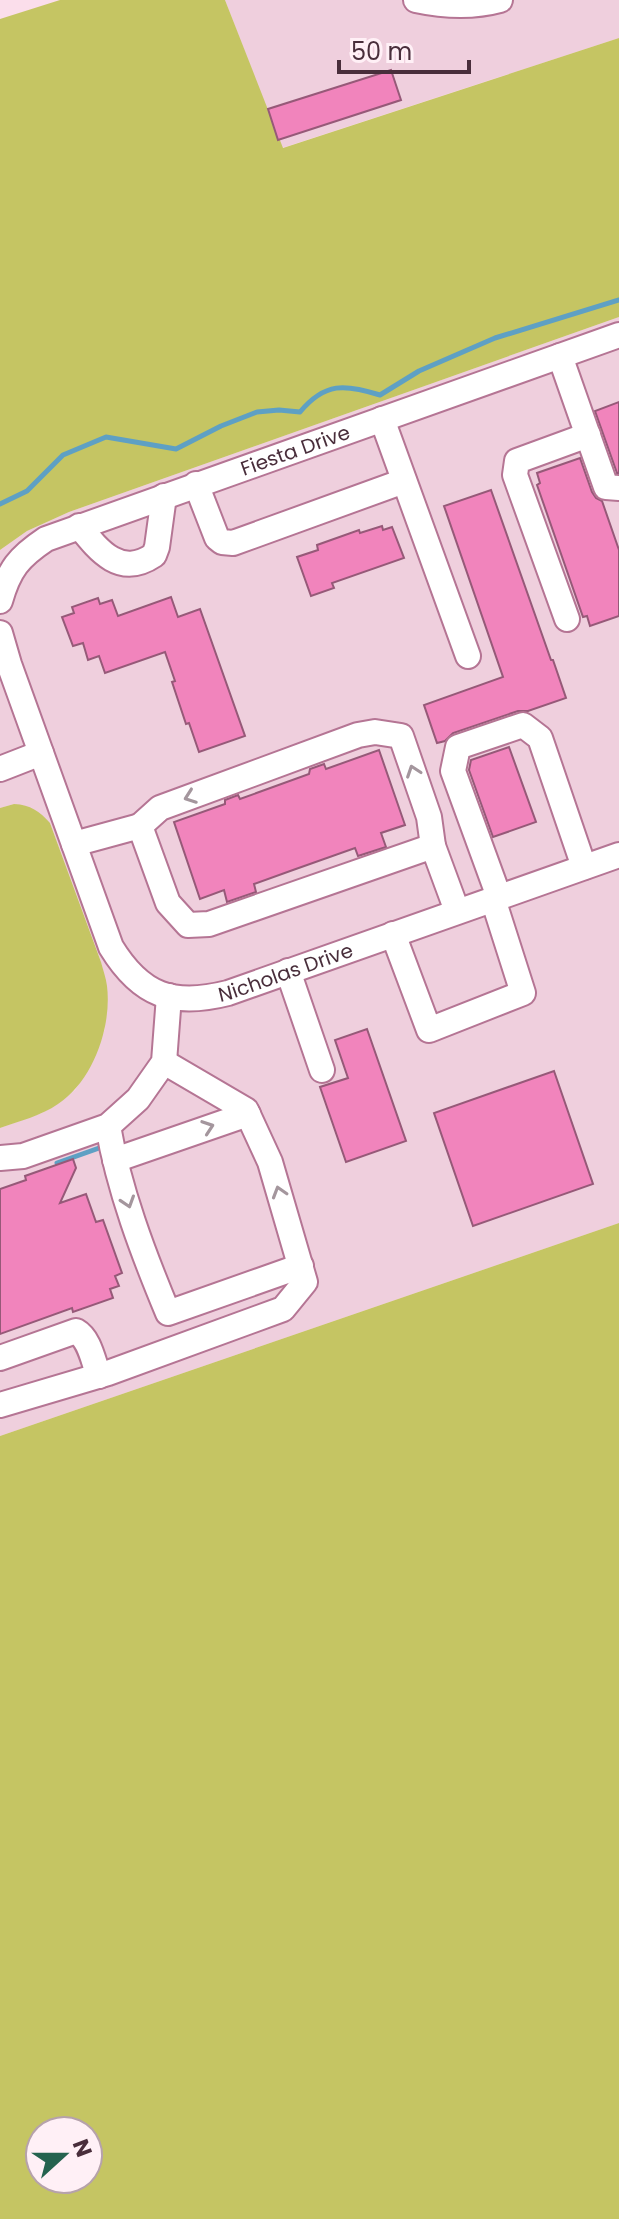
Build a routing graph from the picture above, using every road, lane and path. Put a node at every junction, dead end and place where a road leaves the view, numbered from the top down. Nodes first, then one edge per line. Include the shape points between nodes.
1 (416, 0) edge
2 (500, 0) edge
3 (619, 335) edge
4 (560, 356) junction
5 (382, 419) junction
6 (588, 435) junction
7 (404, 481) junction
8 (196, 484) junction
9 (619, 488) edge
10 (164, 496) junction
11 (79, 526) junction
12 (0, 601) edge
13 (567, 619) dead end
14 (0, 633) edge
15 (468, 656) dead end
16 (41, 753) junction
17 (0, 769) edge
18 (140, 826) junction
19 (74, 844) junction
20 (433, 846) junction
21 (619, 855) edge
22 (584, 867) junction
23 (496, 898) junction
24 (457, 911) junction
25 (393, 934) junction
26 (288, 971) junction
27 (169, 996) junction
28 (164, 1062) junction
29 (322, 1070) dead end
30 (248, 1114) junction
31 (108, 1126) junction
32 (12, 1157) edge
33 (115, 1160) junction
34 (301, 1266) junction
35 (0, 1358) edge
36 (99, 1376) junction
37 (0, 1405) edge

1 - 2 street via 479,6
3 - 4 street, Fiesta Drive
4 - 5 street, Fiesta Drive
4 - 6 street
5 - 7 street
5 - 8 street, Fiesta Drive
6 - 9 street via 606,487
6 - 13 street via 517,461 515,475
7 - 8 street via 233,543 217,538
7 - 15 street
8 - 10 street, Fiesta Drive
10 - 11 street, Fiesta Drive
10 - 11 street via 154,555 140,562 115,561
11 - 12 street, Fiesta Drive via 28,551 13,566
14 - 16 street
16 - 17 street
16 - 19 street, Nicholas Drive
18 - 19 street
18 - 20 street via 168,903 188,925 209,924
20 -> 18 street via 429,817 401,736 375,732 160,808
19 - 27 street, Nicholas Drive via 121,963 150,989
20 - 24 street
21 - 22 street, Nicholas Drive
22 - 23 street, Nicholas Drive
22 - 23 street via 540,738 523,725 458,747 453,771
23 - 24 street, Nicholas Drive
23 - 25 street via 523,993 429,1030
24 - 25 street, Nicholas Drive
25 - 26 street, Nicholas Drive
26 - 27 street, Nicholas Drive via 206,998
26 - 29 street
27 - 28 street
28 - 30 street
28 - 31 street via 138,1099
33 -> 30 street
34 -> 30 street via 270,1162
31 - 32 street
31 - 33 street
33 -> 34 street via 168,1313
34 - 36 street via 305,1282 283,1309
35 - 36 street via 76,1331 86,1340
36 - 37 street

